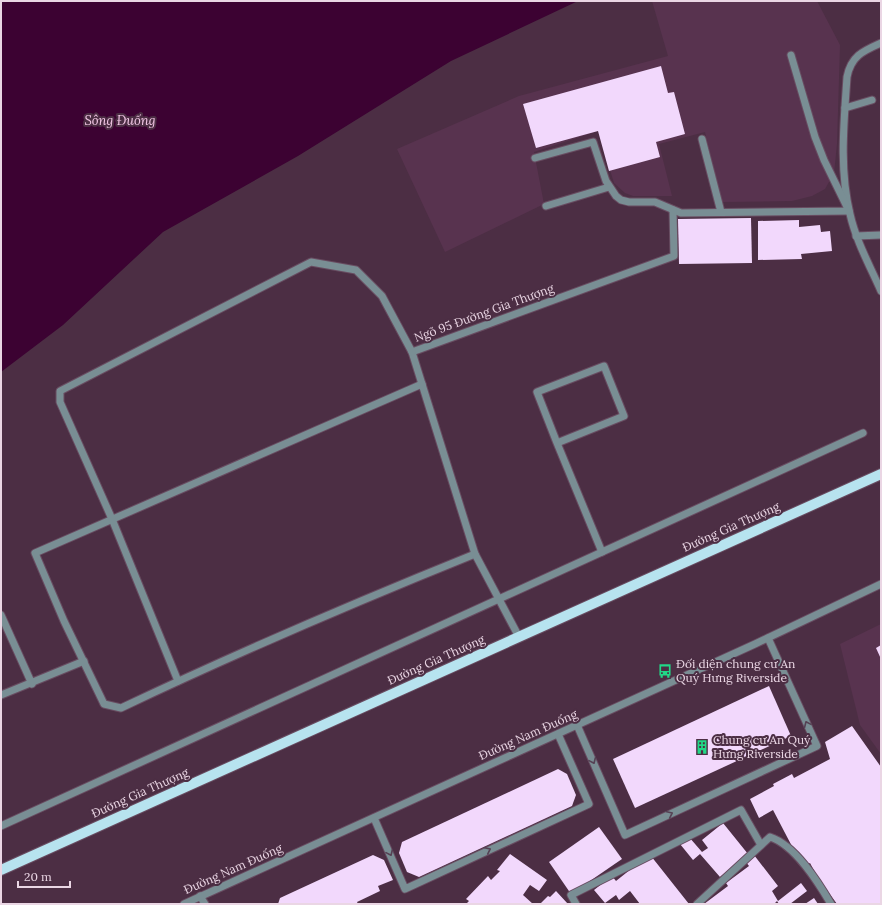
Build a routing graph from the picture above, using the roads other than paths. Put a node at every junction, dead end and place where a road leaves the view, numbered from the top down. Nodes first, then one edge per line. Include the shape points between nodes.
1 (881, 43) edge
2 (791, 55) dead end
3 (872, 100) dead end
4 (845, 108) junction
5 (702, 139) dead end
6 (535, 158) dead end
7 (609, 187) junction
8 (546, 206) dead end
9 (673, 210) junction
10 (849, 211) junction
11 (721, 212) junction
12 (881, 235) edge
13 (856, 236) junction
14 (881, 291) edge
15 (412, 352) junction
16 (422, 384) junction
17 (863, 433) dead end
18 (557, 443) junction
19 (881, 474) edge
20 (112, 519) junction
21 (602, 552) junction
22 (475, 554) junction
23 (881, 584) edge
24 (498, 599) junction
25 (1, 615) edge
26 (518, 637) junction
27 (768, 638) junction
28 (84, 661) junction
29 (178, 681) junction
30 (32, 684) junction
31 (1, 695) edge
32 (577, 725) junction
33 (558, 734) junction
34 (374, 818) junction
35 (1, 826) edge
36 (761, 845) junction
37 (1, 870) edge
38 (200, 896) junction
39 (184, 904) edge
40 (205, 904) edge
41 (576, 904) edge
42 (697, 904) edge
43 (831, 904) edge

1 - 4 street via 866,49 849,65
2 - 10 street via 815,137
3 - 4 street
4 - 10 street via 844,176
5 - 11 street
6 - 7 street via 593,142
7 - 8 street
7 - 9 street via 621,200 655,202
9 - 11 street via 682,213
9 - 15 street, Ngõ 95 Đường Gia Thượng via 674,256
10 - 11 street
10 - 13 street
12 - 13 street
13 - 14 street
15 - 16 street, Ngõ 95 Đường Gia Thượng
15 - 20 street via 382,296 356,270 311,262 60,391 60,402
16 - 20 street
16 - 22 street, Ngõ 95 Đường Gia Thượng
17 - 21 street
18 - 18 street via 624,416 604,366 537,392
18 - 21 street
19 - 26 main road, Đường Gia Thượng
20 - 28 street via 34,552
20 - 29 street
21 - 24 street
22 - 24 street, Ngõ 95 Đường Gia Thượng
22 - 29 street
23 - 27 street, Đường Nam Đuống
24 - 26 street, Ngõ 95 Đường Gia Thượng
24 - 35 street
25 - 30 street
26 - 37 main road, Đường Gia Thượng
27 - 32 street, Đường Nam Đuống
32 -> 27 street via 626,835 633,832 817,746
28 - 29 street via 104,704 120,708
28 - 30 street
30 - 31 street
32 - 33 street, Đường Nam Đuống
33 - 34 street, Đường Nam Đuống
34 -> 33 street via 405,889 589,804
34 - 38 street, Đường Nam Đuống
36 - 41 street via 741,810 570,895
36 - 42 street
36 - 43 street via 770,837 780,840 815,878
38 - 39 street, Đường Nam Đuống
38 - 40 street

